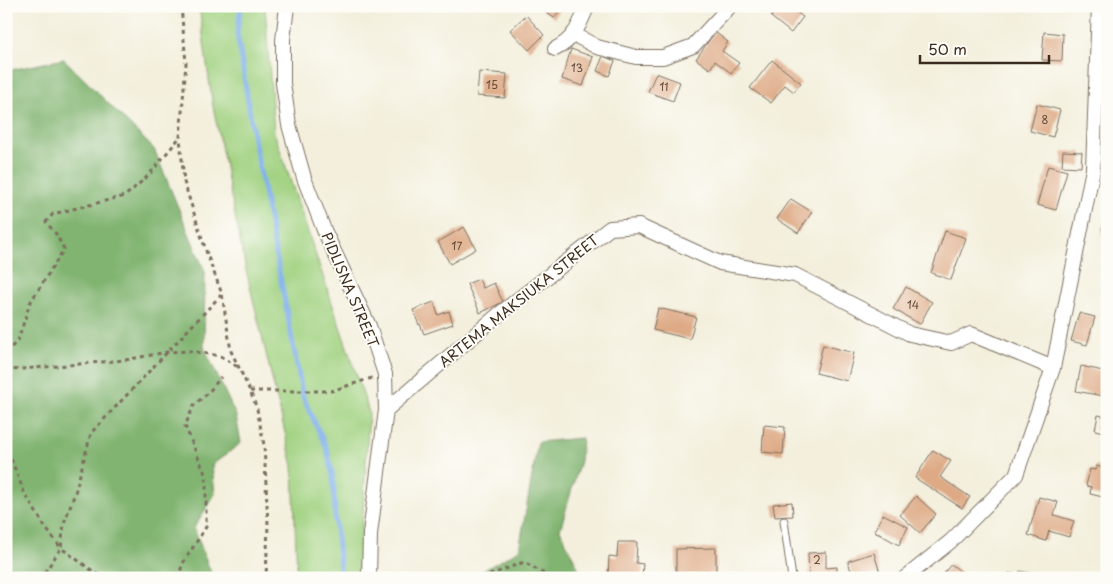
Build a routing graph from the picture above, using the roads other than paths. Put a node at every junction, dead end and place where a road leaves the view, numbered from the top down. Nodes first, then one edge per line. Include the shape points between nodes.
1 (287, 6) edge
2 (730, 6) edge
3 (1099, 6) edge
4 (587, 7) edge
5 (573, 34) junction
6 (555, 49) dead end
7 (1053, 368) junction
8 (386, 410) junction
9 (784, 521) dead end
10 (369, 578) edge
11 (792, 578) edge
12 (904, 578) edge

1 - 8 street, PIDLISNA STREET via 283,83 289,125 304,178 324,230 368,326 384,374
2 - 5 street via 693,46 663,57 636,56 597,47
3 - 7 street via 1093,169
4 - 5 street
5 - 6 street
7 - 8 street, ARTEMA MAKSIUKA STREET via 971,334 951,343 910,334 794,275 720,263 639,226 610,228 498,315
7 - 12 street via 1016,475 952,541
8 - 10 street, PIDLISNA STREET via 370,534
9 - 11 lane

